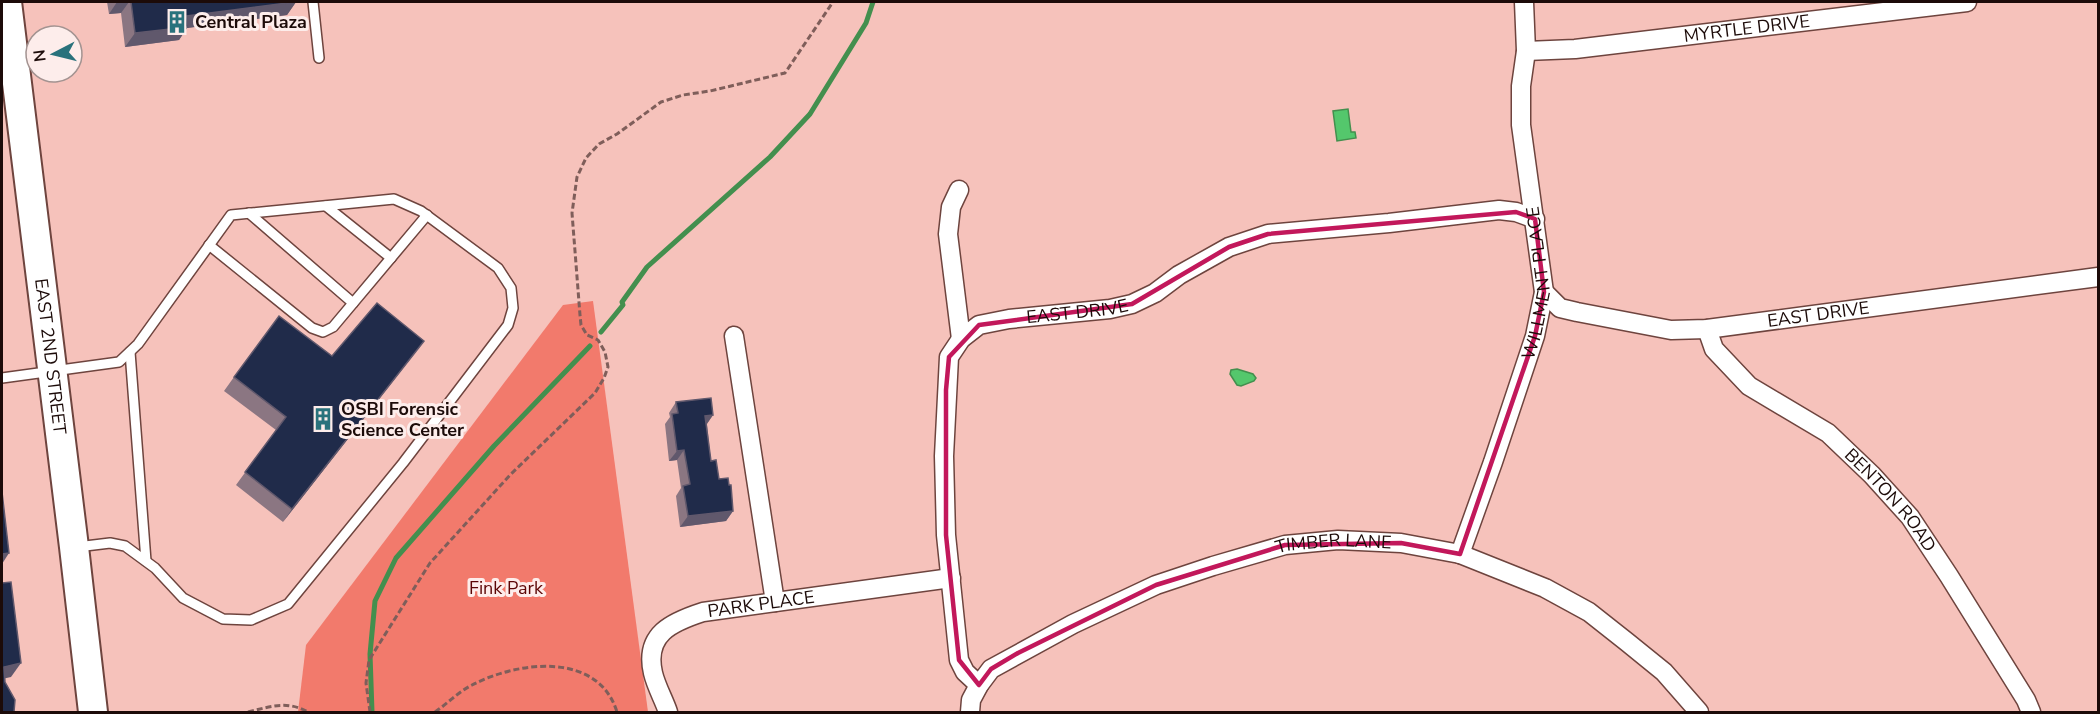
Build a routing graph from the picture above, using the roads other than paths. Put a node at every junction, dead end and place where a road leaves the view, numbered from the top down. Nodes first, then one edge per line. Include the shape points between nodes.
1 (7, 2) edge
2 (313, 2) edge
3 (1524, 2) edge
4 (1967, 2) edge
5 (1831, 9) edge
6 (1527, 51) junction
7 (319, 57) dead end
8 (959, 190) dead end
9 (326, 206) junction
10 (249, 213) junction
11 (427, 215) junction
12 (1535, 219) junction
13 (209, 245) junction
14 (391, 258) junction
15 (2098, 277) edge
16 (1544, 292) junction
17 (353, 303) junction
18 (1707, 329) junction
19 (734, 336) dead end
20 (961, 339) junction
21 (130, 352) junction
22 (52, 372) junction
23 (2, 378) edge
24 (74, 547) junction
25 (1460, 554) junction
26 (146, 561) junction
27 (951, 578) junction
28 (775, 602) junction
29 (979, 685) junction
30 (93, 712) edge
31 (668, 712) edge
32 (970, 712) edge
33 (1699, 712) edge
34 (2031, 712) edge

1 - 22 main road, EAST 2ND STREET
2 - 7 lane
3 - 6 street, WILLMENT PLACE
4 - 5 street, MYRTLE DRIVE
5 - 6 street, MYRTLE DRIVE via 1575,49
6 - 12 street, WILLMENT PLACE via 1521,86 1521,125
8 - 20 street via 951,207 948,234
9 - 10 lane
9 - 11 lane via 394,199
9 - 14 lane
10 - 13 lane via 231,215
10 - 17 lane
11 - 14 lane
11 - 26 lane via 498,268 511,288 513,308 508,325 403,463 288,604 251,620 223,619 183,598
12 - 16 street, WILLMENT PLACE
12 - 20 street, EAST DRIVE via 1499,210 1268,234 1229,247 1132,304 979,325
13 - 17 lane via 312,328 323,332 333,327
13 - 21 lane
14 - 17 lane
15 - 18 street, EAST DRIVE
16 - 18 street, EAST DRIVE via 1560,308 1577,312 1671,330
16 - 25 street, WILLMENT PLACE via 1535,336
18 - 34 street, BENTON ROAD via 1714,349 1749,386 1828,433 1910,517
19 - 28 street
20 - 27 street via 949,357 946,401 946,535
21 - 22 lane via 120,362
21 - 26 lane
22 - 23 lane
22 - 24 main road, EAST 2ND STREET
24 - 26 lane via 110,543 124,546
24 - 30 main road, EAST 2ND STREET
25 - 29 street, TIMBER LANE via 1401,543 1338,540 1285,545 1156,585 1018,653 991,669
25 - 33 street, TIMBER LANE via 1545,588 1589,612 1664,672
27 - 28 street, PARK PLACE
27 - 29 street via 960,660 965,672
28 - 31 street, PARK PLACE via 703,612 666,627 651,660
29 - 32 street, TIMBER LANE

